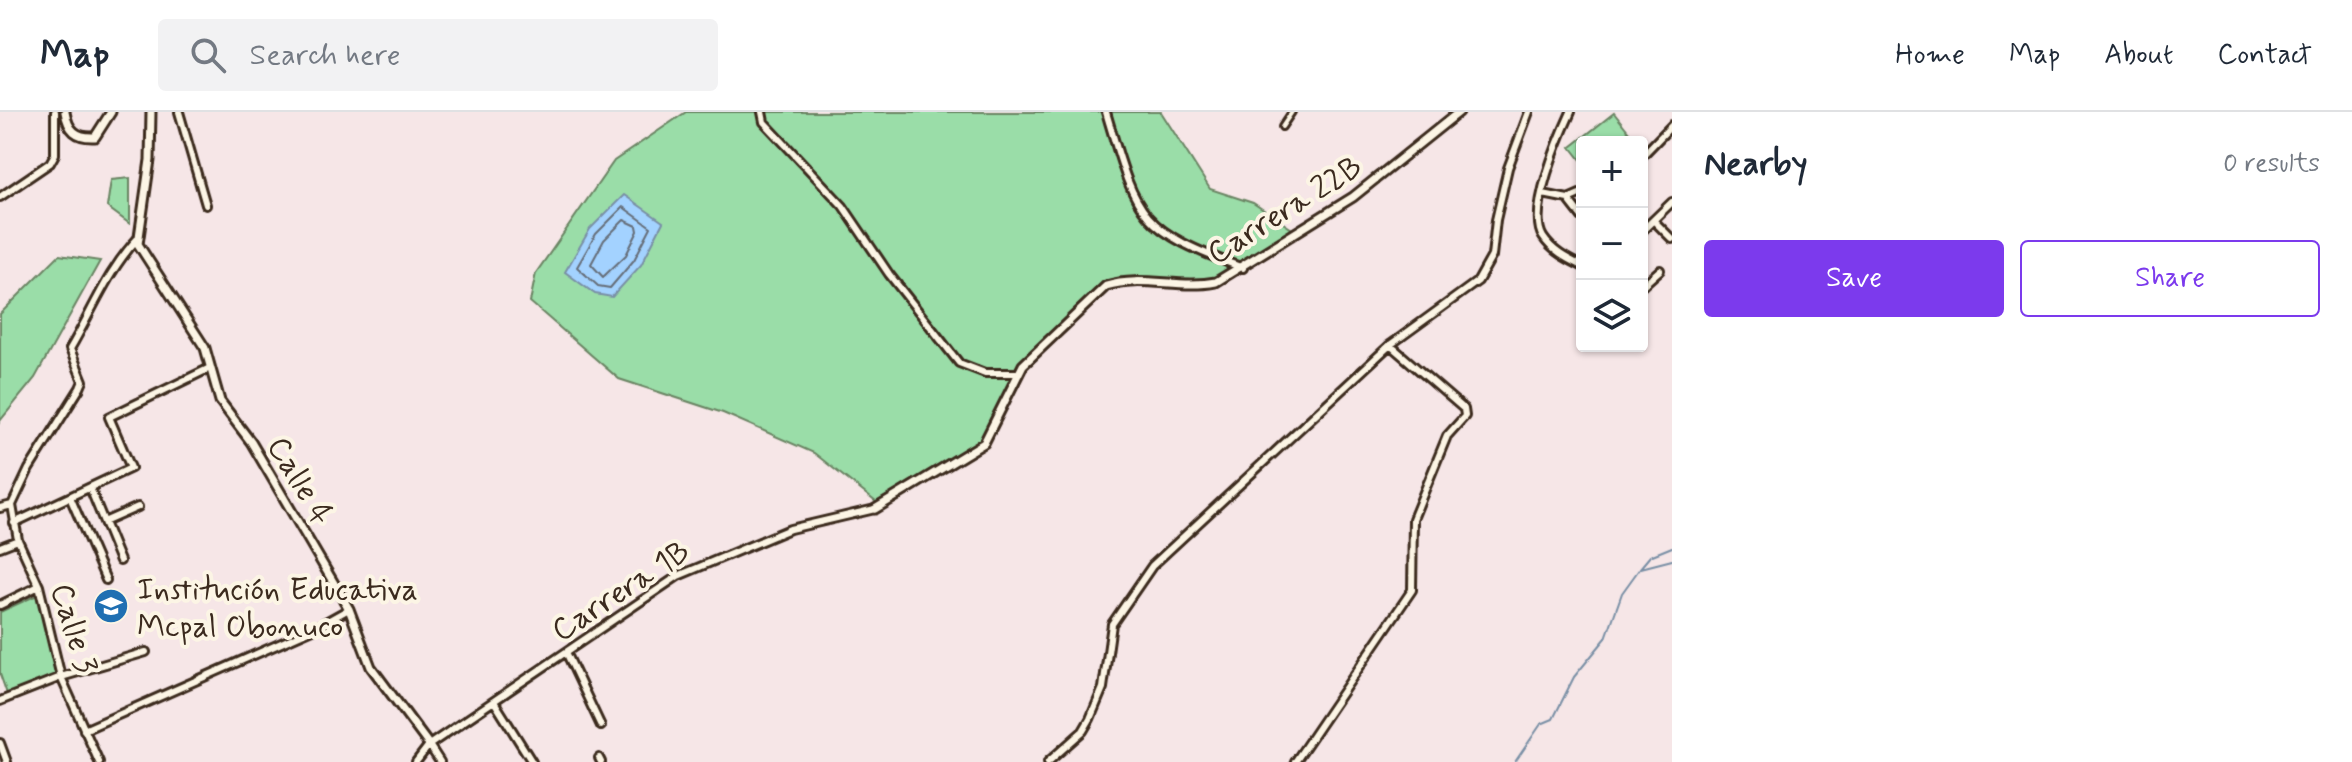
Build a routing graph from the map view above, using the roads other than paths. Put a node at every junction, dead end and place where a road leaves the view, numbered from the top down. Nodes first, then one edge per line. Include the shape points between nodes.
1 (55, 112) edge
2 (65, 112) edge
3 (111, 112) edge
4 (151, 112) edge
5 (179, 112) edge
6 (762, 112) edge
7 (1106, 112) edge
8 (1292, 112) edge
9 (1459, 112) edge
10 (1529, 112) edge
11 (1571, 112) edge
12 (1672, 125) edge
13 (1282, 127) dead end
14 (1648, 150) edge
15 (1543, 194) junction
16 (1576, 196) edge
17 (0, 197) edge
18 (1568, 199) junction
19 (1672, 202) edge
20 (206, 205) dead end
21 (1576, 209) edge
22 (1648, 222) edge
23 (1652, 224) junction
24 (1648, 227) edge
25 (139, 237) junction
26 (1672, 239) edge
27 (1576, 263) edge
28 (1243, 268) junction
29 (1660, 270) dead end
30 (1648, 281) edge
31 (1390, 345) junction
32 (210, 368) junction
33 (1016, 373) junction
34 (90, 488) junction
35 (70, 497) junction
36 (12, 505) junction
37 (138, 507) dead end
38 (0, 508) edge
39 (875, 509) joint
40 (104, 522) junction
41 (14, 523) junction
42 (18, 540) junction
43 (0, 547) edge
44 (120, 561) dead end
45 (106, 580) dead end
46 (39, 586) junction
47 (0, 605) edge
48 (349, 609) junction
49 (146, 652) dead end
50 (566, 652) junction
51 (61, 677) junction
52 (0, 701) edge
53 (495, 703) junction
54 (601, 726) dead end
55 (84, 730) junction
56 (0, 743) edge
57 (429, 745) junction
58 (7, 762) edge
59 (99, 762) edge
60 (416, 762) edge
61 (440, 762) edge
62 (532, 762) edge
63 (1048, 762) edge
64 (1295, 762) edge

1 - 17 street via 55,154 50,163
2 - 3 street via 68,126 87,138 95,137
4 - 25 street
5 - 20 street
6 - 33 street via 764,122 843,206 959,363 985,373
7 - 28 street via 1125,177 1146,218 1177,241
8 - 13 street
9 - 28 street, Carrera 22B via 1386,174
10 - 31 street via 1508,168 1492,256 1478,281
11 - 15 street via 1557,138
12 - 14 street
15 - 18 street
15 - 27 street via 1542,236
16 - 18 street
18 - 21 street
19 - 23 street
22 - 23 street
23 - 24 street
23 - 26 street
25 - 32 street, Calle 4 via 138,244 205,348
25 - 36 street via 92,302 70,349 83,381
28 - 33 street, Carrera 22B via 1199,286 1106,286
29 - 30 street
31 - 63 street via 1152,566 1112,624 1103,688 1090,719
31 - 64 street via 1464,409 1465,416 1447,436 1413,519 1412,590
32 - 34 street via 109,417 131,468
32 - 48 street, Calle 4 via 220,401 251,442
33 - 39 street, Carrera 22B via 984,443
34 - 35 street
34 - 40 street
35 - 41 street
35 - 45 street
36 - 38 street
36 - 41 street, Calle 3
37 - 40 street
39 - 50 street, Carrera 1B via 790,529 713,559 641,599
40 - 44 street
41 - 42 street, Calle 3
42 - 43 street
42 - 46 street, Calle 3
46 - 47 street
46 - 51 street, Calle 3
48 - 55 street
48 - 57 street, Calle 4 via 371,667
49 - 51 street
50 - 53 street, Carrera 1B
50 - 54 street
51 - 52 street
51 - 55 street, Calle 3
53 - 57 street, Carrera 1B
53 - 62 street
55 - 59 street, Calle 3
56 - 58 street
57 - 60 street, Carrera 1B
57 - 61 street

